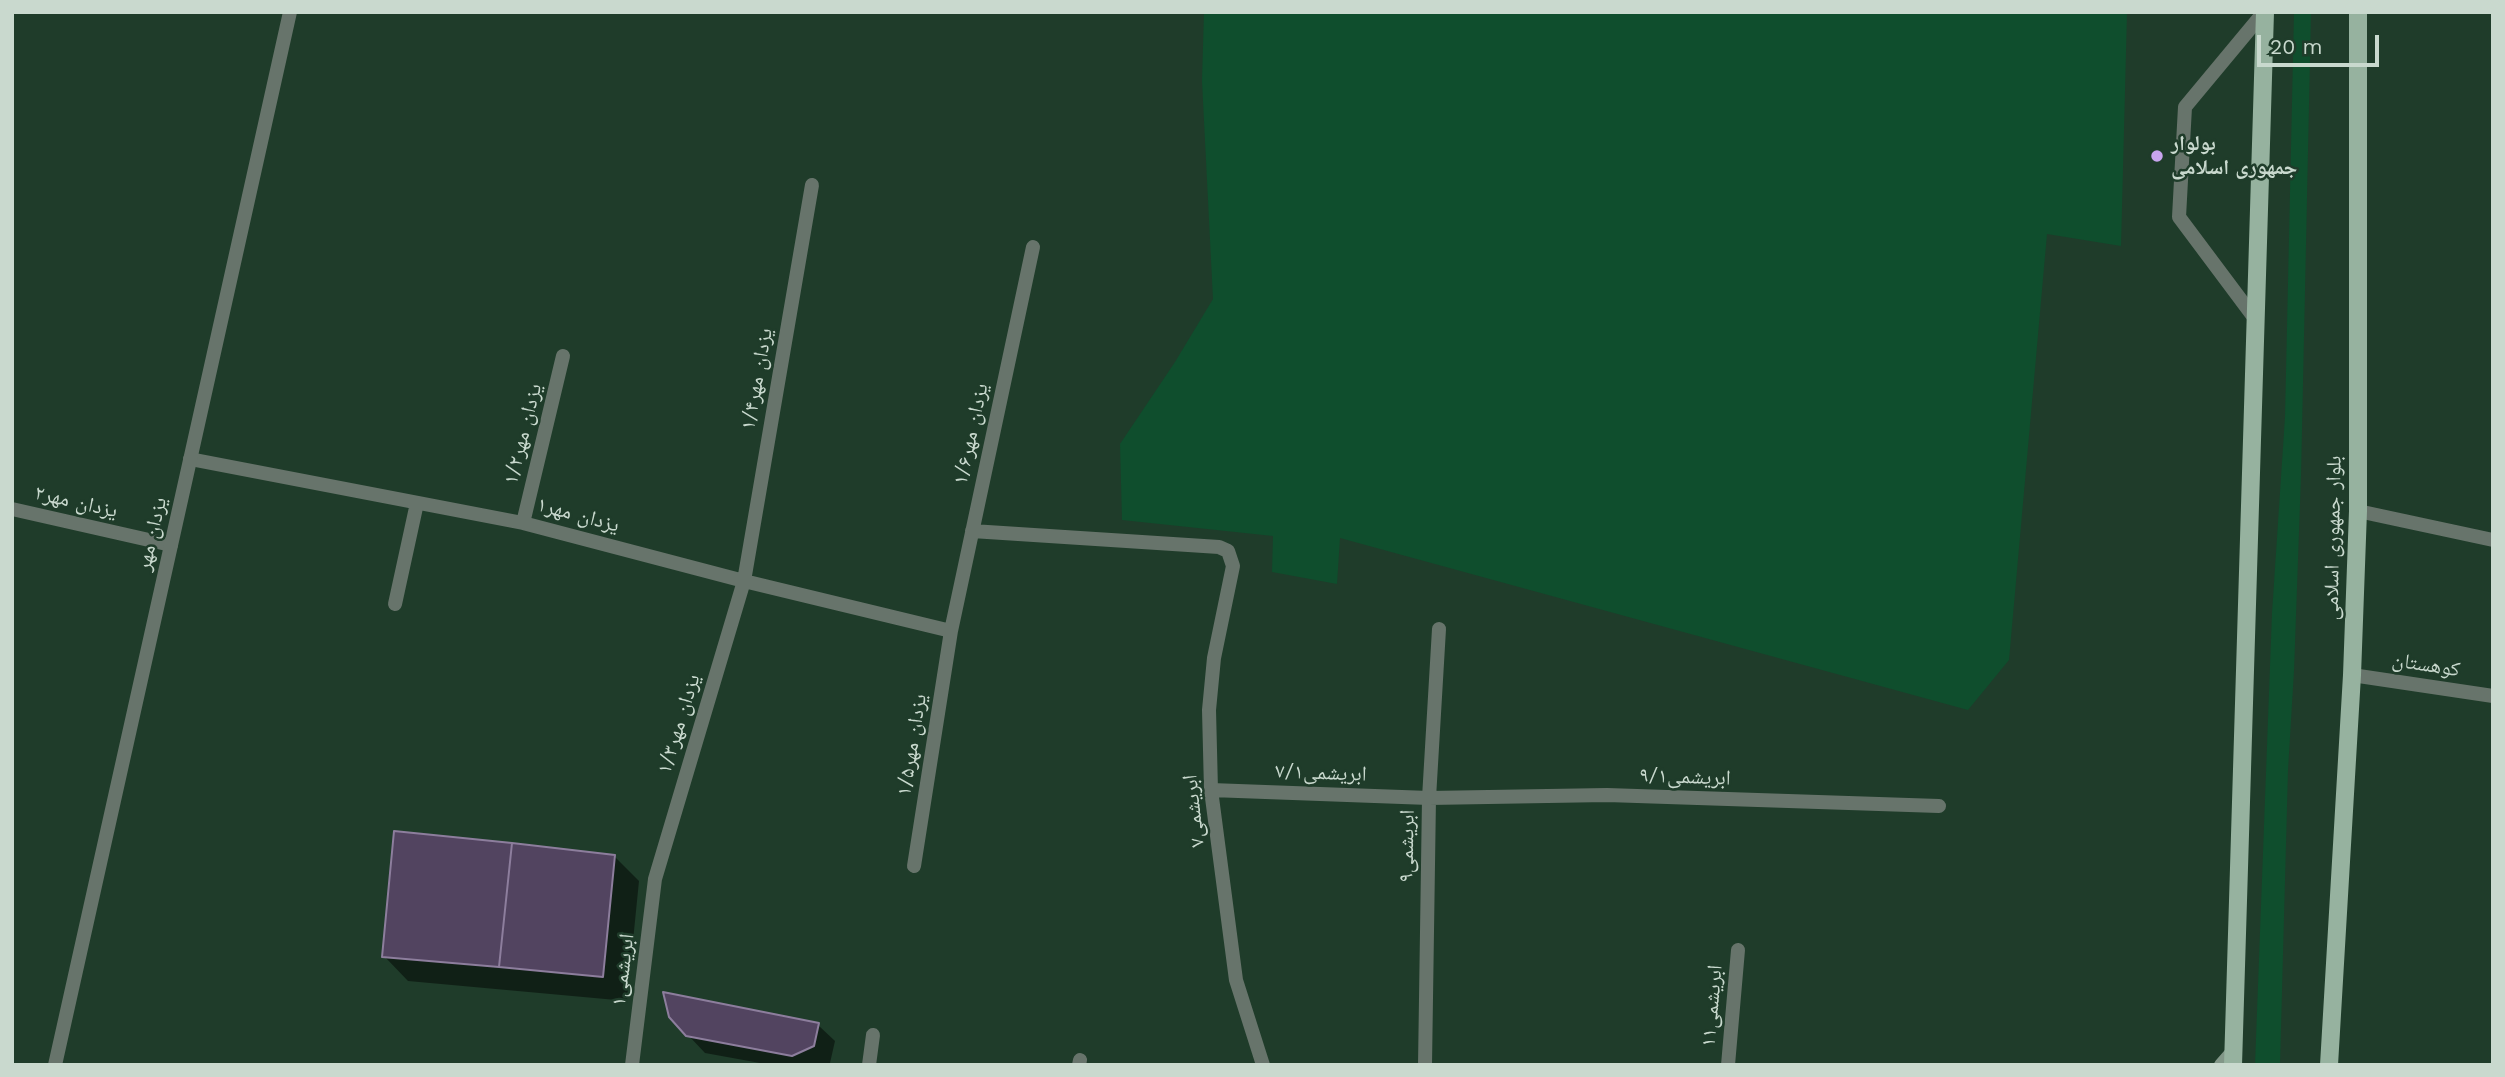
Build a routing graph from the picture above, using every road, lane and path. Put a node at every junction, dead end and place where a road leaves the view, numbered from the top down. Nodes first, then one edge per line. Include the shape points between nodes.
1 (290, 12) edge
2 (2265, 12) edge
3 (2358, 12) edge
4 (812, 185) dead end
5 (1033, 247) dead end
6 (2256, 320) junction
7 (563, 356) dead end
8 (190, 460) junction
9 (418, 503) junction
10 (12, 509) edge
11 (2358, 511) junction
12 (523, 523) junction
13 (972, 531) junction
14 (2493, 540) edge
15 (171, 545) junction
16 (744, 581) junction
17 (395, 604) dead end
18 (1439, 629) dead end
19 (951, 631) junction
20 (2352, 675) junction
21 (2493, 696) edge
22 (1210, 790) junction
23 (1429, 798) junction
24 (1938, 806) dead end
25 (914, 866) dead end
26 (655, 880) joint
27 (1738, 950) dead end
28 (873, 1035) dead end
29 (2234, 1057) edge
30 (55, 1065) edge
31 (632, 1065) edge
32 (869, 1065) edge
33 (1263, 1065) edge
34 (1424, 1065) edge
35 (1728, 1065) edge
36 (2221, 1065) edge
37 (2329, 1065) edge

1 - 8 street, یزدان مهر
2 - 6 main road
2 - 6 street via 2185,107 2179,217
3 - 11 main road, بلوار جمهوری اسلامی
4 - 16 street, ۱/۴یزدان مهر
5 - 13 street, ۱/۶یزدان مهر
6 - 29 main road
7 - 12 street, ۱/۲یزدان مهر
8 - 9 street, یزدان مهر۱
8 - 15 street, یزدان مهر
9 - 12 street, یزدان مهر۱
9 - 17 street
10 - 15 street, یزدان مهر۲
11 - 14 street
11 - 20 main road, بلوار جمهوری اسلامی
12 - 16 street, یزدان مهر۱
13 - 19 street, ۱/۶یزدان مهر
13 - 22 street, ابریشمی۷ via 1228,551 1233,566 1214,658 1209,710
15 - 30 street, یزدان مهر
16 - 19 street, یزدان مهر۱
16 - 26 street, ۱/۳یزدان مهر
18 - 23 street, ابریشمی۹
19 - 25 street, ۱/۵یزدان مهر
20 - 21 street, کوهستان
20 - 37 main road, بلوار جمهوری اسلامی
22 - 23 street, ابریشمی۷/۱
22 - 33 street, ابریشمی۷ via 1236,980
23 - 24 street, ۹/۱ابریشمی via 1607,796
23 - 34 street, ابریشمی۹
26 - 31 street, ابریشمی۱
27 - 35 street, ابریشمی۱۱
28 - 32 street
29 - 36 main road

